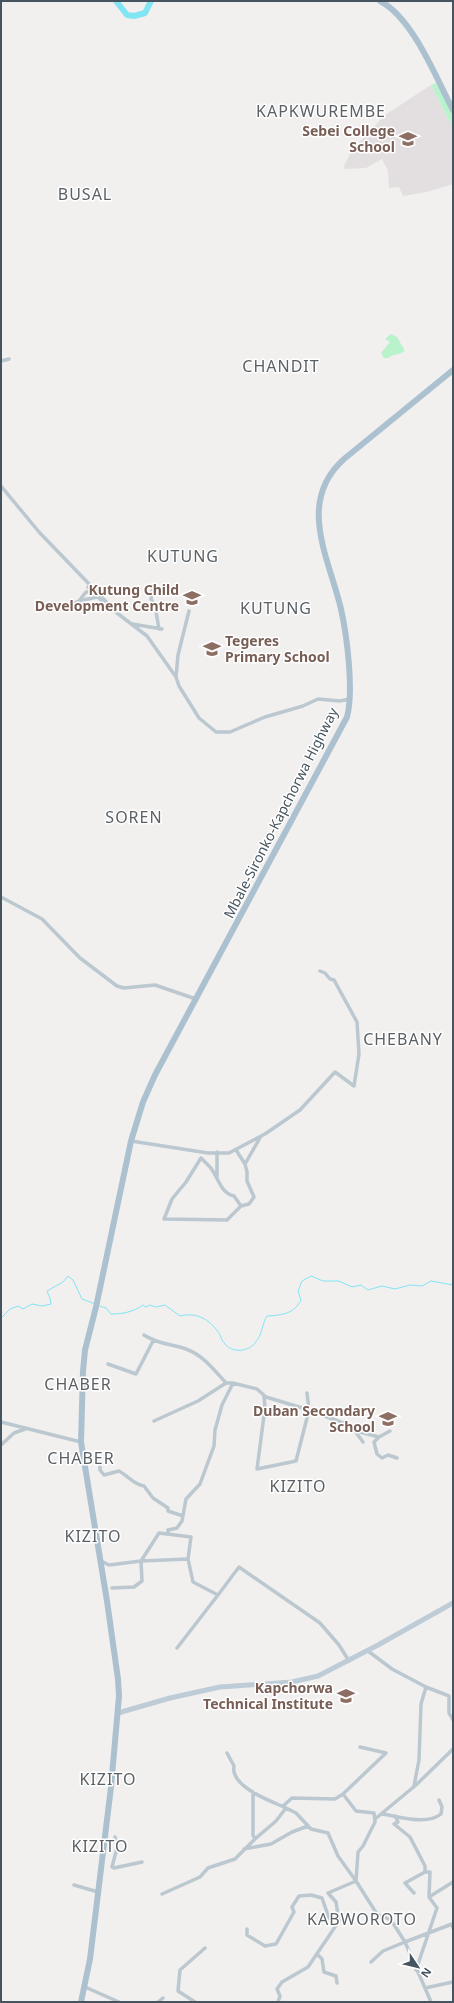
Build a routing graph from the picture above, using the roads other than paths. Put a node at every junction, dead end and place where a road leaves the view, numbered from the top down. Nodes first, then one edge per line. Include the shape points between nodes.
1 (380, 1) edge
2 (453, 110) edge
3 (9, 359) dead end
4 (1, 360) edge
5 (453, 370) edge
6 (1, 486) edge
7 (76, 571) junction
8 (153, 586) dead end
9 (92, 592) junction
10 (97, 597) junction
11 (79, 601) junction
12 (50, 606) dead end
13 (189, 612) dead end
14 (131, 624) junction
15 (176, 677) junction
16 (350, 699) junction
17 (1, 897) edge
18 (320, 971) dead end
19 (196, 999) junction
20 (261, 1136) junction
21 (131, 1141) junction
22 (236, 1150) junction
23 (217, 1153) junction
24 (245, 1164) junction
25 (217, 1178) junction
26 (241, 1206) junction
27 (144, 1335) dead end
28 (153, 1341) junction
29 (108, 1364) dead end
30 (226, 1383) junction
31 (233, 1383) junction
32 (307, 1392) dead end
33 (264, 1396) junction
34 (309, 1410) junction
35 (154, 1421) dead end
36 (1, 1422) edge
37 (25, 1429) junction
38 (356, 1431) junction
39 (390, 1431) dead end
40 (379, 1437) junction
41 (81, 1442) junction
42 (363, 1442) dead end
43 (1, 1445) edge
44 (398, 1458) dead end
45 (100, 1467) dead end
46 (183, 1516) junction
47 (168, 1534) junction
48 (188, 1559) junction
49 (100, 1560) junction
50 (141, 1561) junction
51 (112, 1588) dead end
52 (218, 1595) junction
53 (453, 1603) edge
54 (177, 1648) dead end
55 (368, 1651) junction
56 (349, 1661) junction
57 (426, 1687) junction
58 (451, 1697) edge
59 (118, 1713) junction
60 (453, 1720) edge
61 (360, 1747) dead end
62 (453, 1749) edge
63 (227, 1753) dead end
64 (414, 1786) junction
65 (253, 1792) junction
66 (343, 1794) junction
67 (439, 1800) dead end
68 (284, 1807) junction
69 (381, 1814) junction
70 (394, 1816) junction
71 (375, 1819) junction
72 (308, 1826) junction
73 (115, 1837) dead end
74 (255, 1840) junction
75 (242, 1850) junction
76 (142, 1862) dead end
77 (425, 1872) junction
78 (356, 1881) junction
79 (453, 1882) edge
80 (74, 1886) dead end
81 (98, 1892) junction
82 (414, 1893) dead end
83 (162, 1894) dead end
84 (429, 1897) junction
85 (338, 1918) junction
86 (453, 1928) edge
87 (247, 1929) dead end
88 (428, 1932) junction
89 (406, 1942) junction
90 (205, 1948) dead end
91 (317, 1954) junction
92 (371, 1962) dead end
93 (416, 1970) junction
94 (453, 1982) edge
95 (337, 1983) dead end
96 (85, 1987) junction
97 (425, 1988) junction
98 (163, 1998) dead end
99 (81, 2002) edge
100 (119, 2002) edge
101 (158, 2002) edge
102 (195, 2002) edge
103 (278, 2002) edge
104 (431, 2002) edge

1 - 2 main road via 399,15 411,30
3 - 4 street
5 - 16 main road, Mbale-Sironko-Kapchorwa Highway via 335,466 323,487 318,507 318,526 341,609
6 - 7 street
7 - 9 street
7 - 14 street via 112,609
8 - 14 street via 151,599 161,629
9 - 10 street
9 - 11 street via 86,592
10 - 11 street
10 - 14 street
11 - 12 street via 69,605
13 - 15 street via 178,655
14 - 15 street via 152,642
15 - 16 street via 199,718 219,733 230,732 265,716 303,706 318,699
16 - 19 main road, Mbale-Sironko-Kapchorwa Highway via 347,717
17 - 19 street via 42,919 80,958 117,986 124,988 155,985
18 - 20 street via 334,980 358,1022 359,1054 354,1086 335,1072 300,1110
19 - 21 main road, Mbale-Sironko-Kapchorwa Highway via 155,1075 143,1102
20 - 22 street
20 - 24 street
21 - 23 street
21 - 41 main road, Mbale-Sironko-Kapchorwa Highway via 85,1350
22 - 23 street via 229,1154
22 - 24 street
23 - 25 street
24 - 26 street via 248,1172 247,1181 254,1197 249,1204
25 - 26 street via 220,1185 229,1195 234,1196
25 - 26 street via 201,1158 172,1200 164,1219 227,1220
27 - 28 street
28 - 29 street via 136,1374
28 - 30 street via 187,1349 205,1360
30 - 31 street
30 - 35 street via 198,1401
31 - 33 street via 257,1389
31 - 46 street via 222,1405 215,1430 214,1446 200,1484 186,1499
32 - 34 street
33 - 34 street
33 - 34 street via 265,1408 257,1469 296,1461
34 - 38 street via 351,1426
36 - 37 street
37 - 41 street
37 - 43 street via 14,1433
38 - 40 street
38 - 42 street
39 - 40 street
40 - 44 street via 374,1442 377,1454 382,1458 388,1455
41 - 49 main road, Mbale-Sironko-Kapchorwa Highway
45 - 46 street via 104,1475 119,1471 126,1475 139,1486 144,1486 153,1498 168,1508 168,1511
46 - 47 street via 177,1528 168,1530
47 - 48 street via 191,1536
47 - 50 street via 159,1533
48 - 50 street
48 - 52 street via 193,1582
49 - 50 street via 109,1566
49 - 59 main road, Mbale-Sironko-Kapchorwa Highway via 118,1679
50 - 51 street via 142,1581 134,1587
52 - 54 street
52 - 56 street via 239,1567 320,1623
53 - 55 street
55 - 56 street
55 - 57 street via 392,1669
56 - 59 street via 318,1676 302,1680 220,1687
57 - 58 street
57 - 64 street via 421,1704 419,1760
58 - 60 street via 449,1713
59 - 81 main road, Mbale-Sironko-Kapchorwa Highway
61 - 66 street via 386,1753
62 - 64 street
63 - 65 street via 238,1780
64 - 69 street
65 - 68 street
65 - 74 street
66 - 68 street via 335,1798 292,1798
66 - 71 street via 356,1811 374,1813
67 - 70 street via 441,1814 435,1819
68 - 72 street via 296,1813
68 - 74 street via 276,1821
69 - 70 street
69 - 71 street
70 - 77 street via 398,1822 394,1824 410,1837 425,1866
71 - 78 street via 358,1852
72 - 75 street via 271,1844
72 - 78 street via 328,1833 338,1856
73 - 76 street via 117,1848 112,1867
74 - 75 street
75 - 83 street via 235,1859 208,1868 200,1876
77 - 82 street via 405,1883
77 - 84 street via 430,1872
78 - 85 street via 328,1893 336,1902
78 - 89 street via 377,1914 391,1920
79 - 84 street
80 - 81 street
81 - 96 main road, Mbale-Sironko-Kapchorwa Highway
84 - 88 street via 436,1908
85 - 87 street via 329,1918 322,1898 311,1895 299,1896 292,1908 294,1912 276,1944 265,1946 247,1935
85 - 91 street via 339,1921
86 - 88 street via 452,1924
88 - 89 street
88 - 93 street
89 - 92 street via 382,1951
89 - 93 street
90 - 102 street via 180,1970 178,1990
91 - 95 street via 322,1959 324,1972 336,1976
91 - 103 street via 308,1967 282,1982 277,1988 280,1996
93 - 97 street
94 - 97 street
96 - 99 main road, Mbale-Sironko-Kapchorwa Highway
96 - 100 street
97 - 104 street
98 - 101 street

